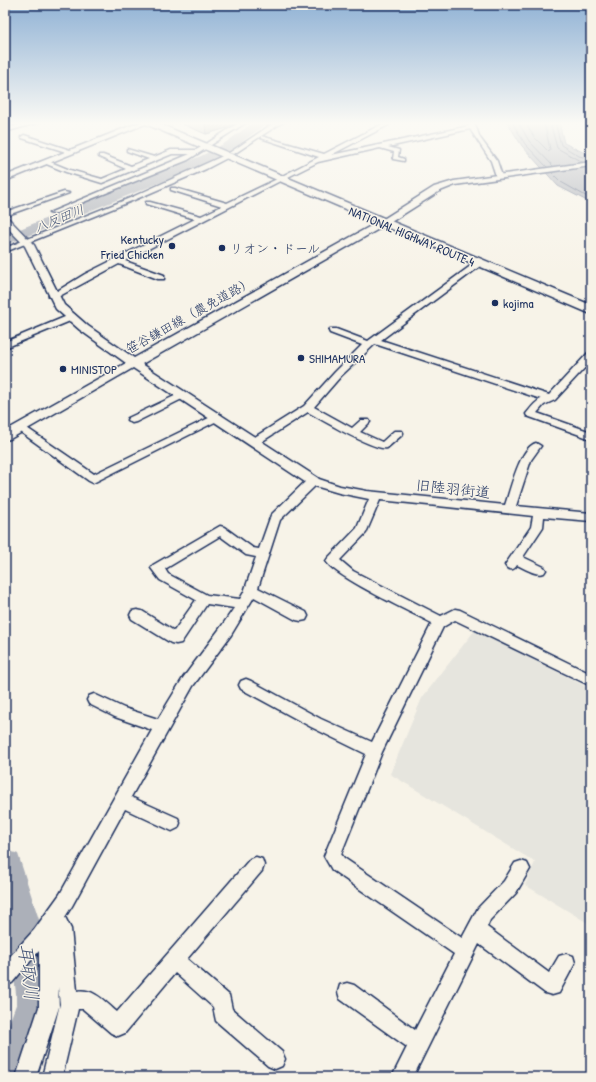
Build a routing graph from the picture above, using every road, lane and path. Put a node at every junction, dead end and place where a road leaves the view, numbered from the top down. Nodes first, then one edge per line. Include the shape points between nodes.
1 (19, 172) edge
2 (73, 172) edge
3 (123, 172) edge
4 (153, 172) edge
5 (194, 172) edge
6 (271, 172) edge
7 (294, 172) edge
8 (499, 172) edge
9 (527, 172) edge
10 (501, 176) junction
11 (5, 178) edge
12 (284, 178) junction
13 (173, 189) dead end
14 (56, 190) dead end
15 (66, 193) junction
16 (86, 200) junction
17 (148, 203) dead end
18 (228, 206) junction
19 (52, 213) dead end
20 (5, 214) edge
21 (202, 219) junction
22 (5, 220) edge
23 (385, 221) junction
24 (25, 241) junction
25 (6, 250) edge
26 (119, 261) junction
27 (479, 264) junction
28 (161, 277) dead end
29 (54, 296) junction
30 (591, 304) edge
31 (591, 310) edge
32 (72, 317) junction
33 (333, 331) dead end
34 (372, 342) junction
35 (5, 344) edge
36 (589, 361) edge
37 (133, 363) junction
38 (183, 395) junction
39 (550, 398) junction
40 (308, 408) junction
41 (217, 417) junction
42 (132, 420) dead end
43 (365, 422) dead end
44 (20, 428) junction
45 (353, 432) junction
46 (398, 433) dead end
47 (5, 436) edge
48 (591, 436) edge
49 (254, 442) junction
50 (536, 446) dead end
51 (313, 481) junction
52 (376, 495) junction
53 (509, 510) junction
54 (539, 513) junction
55 (591, 517) edge
56 (263, 554) junction
57 (540, 570) dead end
58 (250, 590) junction
59 (204, 599) junction
60 (244, 604) junction
61 (137, 615) dead end
62 (302, 616) dead end
63 (440, 622) junction
64 (591, 680) edge
65 (246, 685) dead end
66 (94, 700) dead end
67 (162, 727) junction
68 (375, 751) junction
69 (121, 800) junction
70 (172, 823) dead end
71 (256, 864) dead end
72 (521, 869) dead end
73 (46, 928) junction
74 (475, 930) junction
75 (465, 951) junction
76 (174, 960) junction
77 (566, 963) dead end
78 (5, 976) edge
79 (347, 992) dead end
80 (70, 1001) junction
81 (418, 1044) junction
82 (275, 1059) dead end
83 (26, 1077) edge
84 (52, 1077) edge
85 (402, 1077) edge

1 - 11 street
2 - 3 street via 102,181
4 - 16 street
5 - 24 street
6 - 12 highway, NATIONAL HIGHWAY ROUTE 4
7 - 12 street
8 - 10 street
9 - 10 street, 笹谷鎌田線（農免道路）
10 - 23 street, 笹谷鎌田線（農免道路） via 464,181 442,188
12 - 18 street
12 - 23 highway, NATIONAL HIGHWAY ROUTE 4
13 - 18 street
14 - 15 street
15 - 16 street
15 - 20 street
16 - 19 street
17 - 21 street
18 - 21 street
21 - 26 street
22 - 24 street
23 - 27 highway, NATIONAL HIGHWAY ROUTE 4
23 - 30 highway, NATIONAL HIGHWAY ROUTE 4
23 - 37 street, 笹谷鎌田線（農免道路）
24 - 25 street
24 - 29 street
26 - 28 street
26 - 29 street
27 - 31 highway, NATIONAL HIGHWAY ROUTE 4
27 - 34 street
29 - 32 street via 60,307
32 - 35 street
32 - 37 street
33 - 34 street
34 - 39 street
34 - 40 street via 338,374
36 - 39 street
37 - 38 street
37 - 44 street, 笹谷鎌田線（農免道路）
38 - 41 street
38 - 42 street
39 - 48 street via 531,414
40 - 45 street
40 - 49 street
41 - 44 street via 93,479
41 - 49 street
43 - 45 street
44 - 47 street, 笹谷鎌田線（農免道路）
45 - 46 street via 383,446
49 - 51 street
50 - 53 street via 526,459
51 - 52 street, 旧陸羽街道 via 328,487
51 - 56 street via 275,518
52 - 53 street, 旧陸羽街道
52 - 63 street via 362,530 332,561 349,574
53 - 54 street, 旧陸羽街道
54 - 55 street, 旧陸羽街道
54 - 57 street via 537,527 513,562
56 - 58 street
56 - 59 street via 250,552 220,530 157,568 164,577
58 - 60 street
58 - 62 street
59 - 60 street
59 - 61 street via 176,639
60 - 67 street via 188,682
63 - 64 street via 455,614
63 - 68 street
65 - 68 street
66 - 67 street via 120,713
67 - 69 street
68 - 75 street via 332,856 338,864
69 - 70 street
69 - 73 street via 66,900
71 - 76 street
72 - 74 street via 510,887 484,914
73 - 78 street
73 - 80 street via 62,929
73 - 83 street via 49,1007
74 - 75 street
74 - 77 street via 552,986
75 - 81 street
76 - 80 street via 118,1026 86,999
76 - 82 street via 222,1002 224,1014
79 - 81 street
80 - 84 street
81 - 85 street

